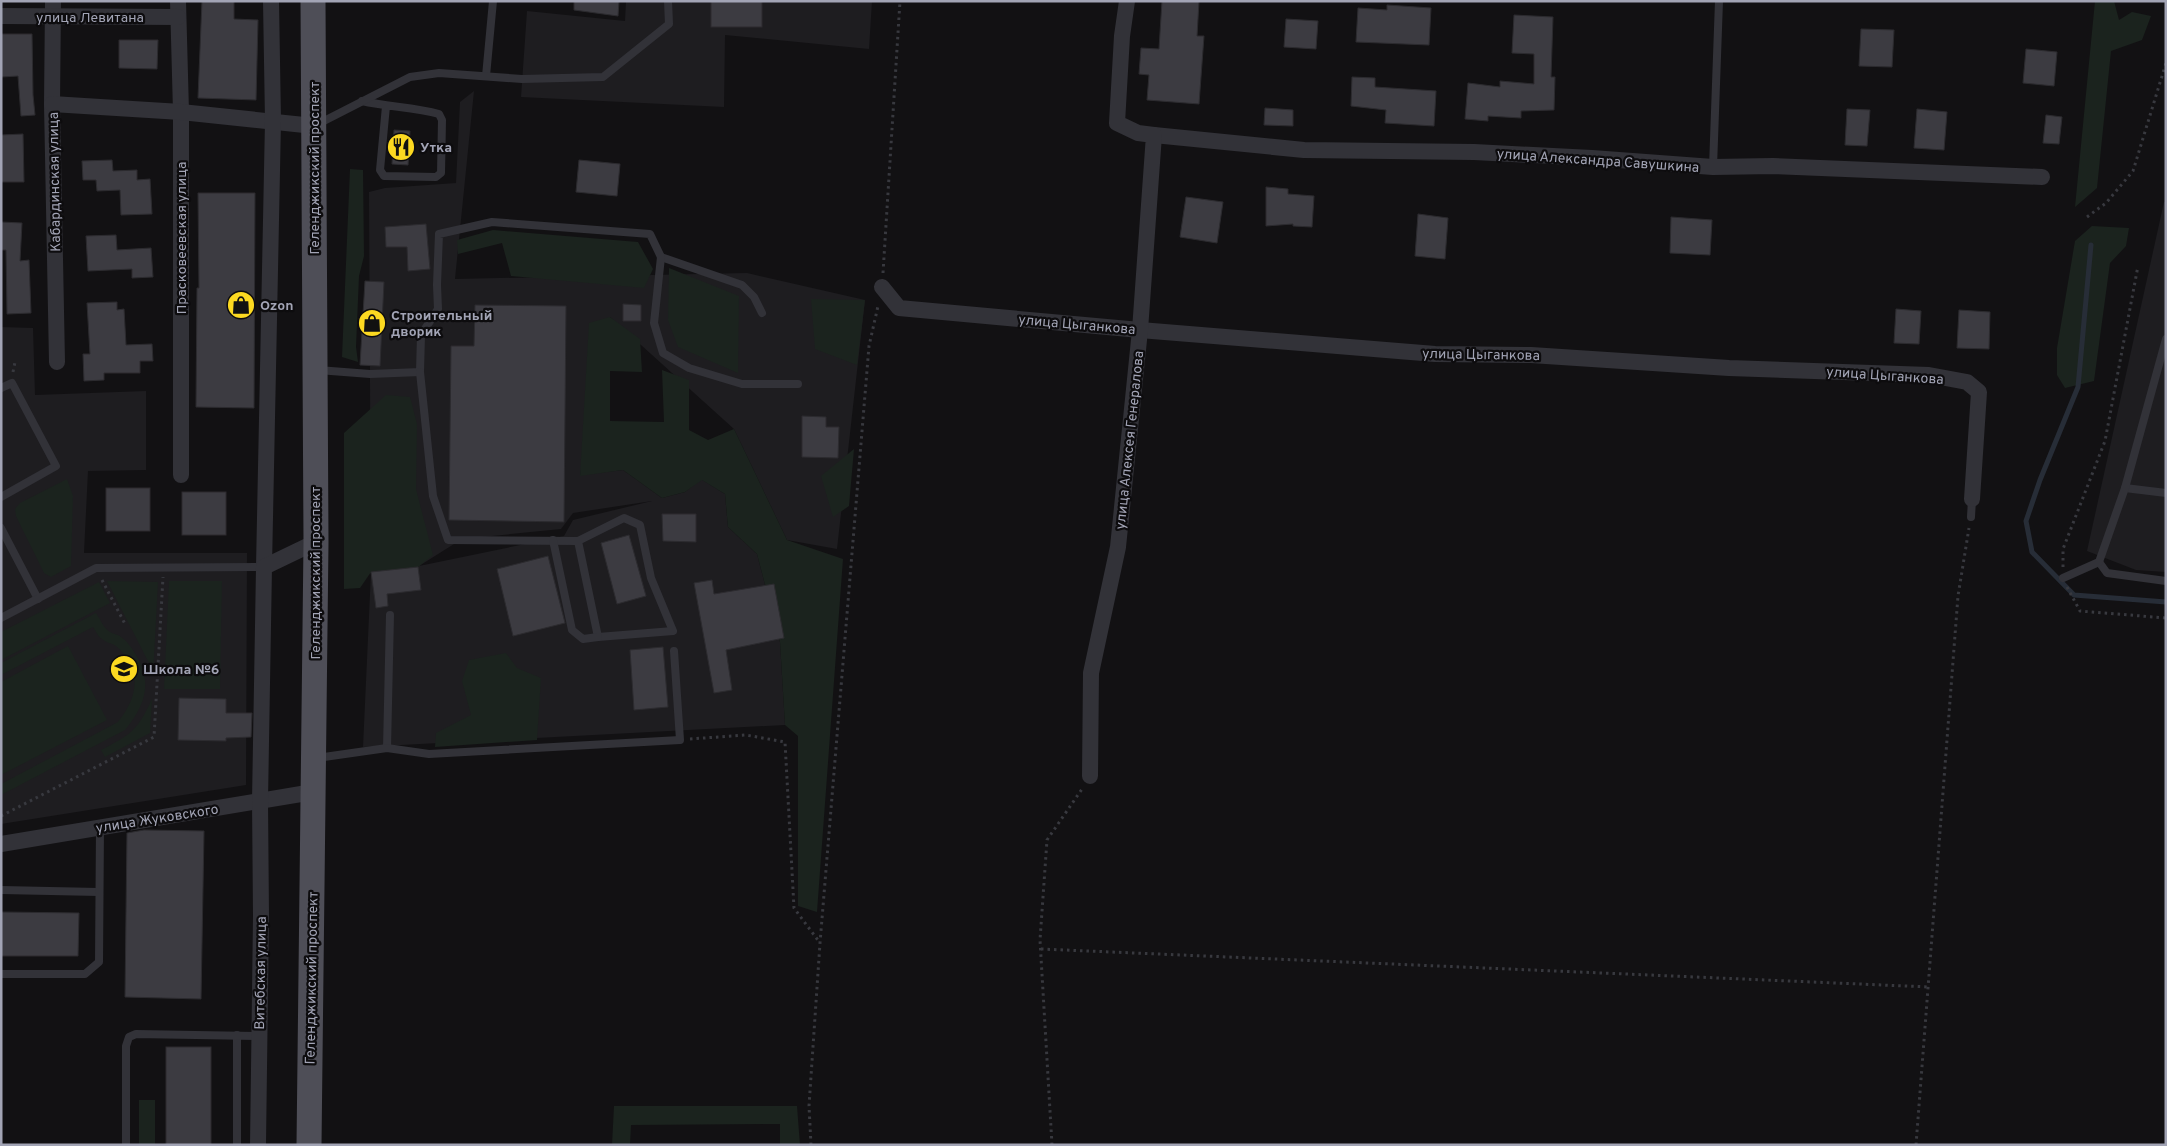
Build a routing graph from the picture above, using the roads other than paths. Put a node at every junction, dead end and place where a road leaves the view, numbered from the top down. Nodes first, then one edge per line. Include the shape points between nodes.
1 (271, 1) edge
2 (313, 1) edge
3 (493, 1) edge
4 (668, 1) edge
5 (1127, 1) edge
6 (1719, 1) edge
7 (53, 9) edge
8 (178, 9) edge
9 (1, 16) edge
10 (486, 76) junction
11 (362, 101) junction
12 (52, 104) junction
13 (386, 106) junction
14 (181, 112) junction
15 (273, 121) junction
16 (314, 126) junction
17 (1154, 135) junction
18 (1713, 167) junction
19 (2042, 177) dead end
20 (661, 257) junction
21 (882, 287) road end
22 (762, 313) dead end
23 (1140, 330) junction
24 (2166, 339) edge
25 (57, 362) dead end
26 (314, 370) junction
27 (420, 372) junction
28 (798, 384) dead end
29 (1, 388) edge
30 (181, 475) dead end
31 (2125, 488) junction
32 (2166, 494) edge
33 (1, 497) edge
34 (1972, 499) joint
35 (1971, 517) road end
36 (1, 528) edge
37 (553, 540) junction
38 (578, 541) junction
39 (316, 542) junction
40 (2099, 562) junction
41 (264, 567) junction
42 (2063, 578) road end
43 (2166, 581) edge
44 (38, 599) junction
45 (390, 615) dead end
46 (1, 618) edge
47 (598, 637) junction
48 (674, 651) dead end
49 (387, 748) junction
50 (313, 759) junction
51 (1090, 776) road end
52 (313, 792) junction
53 (260, 801) junction
54 (100, 827) junction
55 (1, 844) edge
56 (1, 890) edge
57 (99, 892) junction
58 (1, 974) edge
59 (237, 1035) junction
60 (260, 1036) junction
61 (126, 1145) edge
62 (237, 1145) edge
63 (258, 1145) edge
64 (309, 1145) edge

1 - 15 street, Витебская улица
2 - 16 main road, Геленджикский проспект
3 - 10 lane
4 - 10 lane via 669,24 603,76 522,79
5 - 17 street via 1117,123 1138,133
6 - 18 lane
7 - 8 street, улица Левитана
7 - 9 street, улица Левитана
7 - 12 street, Кабардинская улица
8 - 14 street, Прасковеевская улица
10 - 11 lane via 438,73 410,77
11 - 13 lane
11 - 16 lane
12 - 14 street
12 - 25 street, Кабардинская улица
13 - 13 lane via 439,114 442,120 441,173 436,177 384,176 380,170
14 - 15 street
14 - 30 street, Прасковеевская улица
15 - 16 street
15 - 41 street, Витебская улица
16 - 26 main road, Геленджикский проспект
17 - 18 street, улица Александра Савушкина via 1304,150 1474,152
17 - 23 street, улица Алексея Генералова
18 - 19 street, улица Александра Савушкина via 1773,166
20 - 22 lane via 742,285 754,297
20 - 27 lane via 650,234 492,222 439,234 438,309 421,335
20 - 28 lane via 654,323 663,353 688,368 742,384
21 - 23 street, улица Цыганкова via 899,308
23 - 34 street, улица Цыганкова via 1436,354 1531,355 1729,368 1929,375 1966,382 1979,392
23 - 51 street, улица Алексея Генералова via 1118,547 1091,673
24 - 31 lane
26 - 27 lane via 370,374
26 - 39 main road, Геленджикский проспект
27 - 37 lane via 433,496 448,540
29 - 33 lane via 12,383 56,466
31 - 32 lane
31 - 40 lane
34 - 35 lane
36 - 44 lane
37 - 38 lane
37 - 47 lane via 572,630 583,638
38 - 47 lane
38 - 47 lane via 624,518 640,526 651,578 673,631
39 - 41 street
39 - 50 main road, Геленджикский проспект
40 - 42 lane
40 - 43 lane via 2106,573
41 - 44 lane via 96,568
41 - 53 street, Витебская улица
44 - 46 lane
45 - 49 lane
48 - 49 lane via 680,740 429,754
49 - 50 lane
50 - 52 main road, Геленджикский проспект
52 - 53 street, улица Жуковского
52 - 64 main road, Геленджикский проспект
53 - 54 street, улица Жуковского
53 - 60 street, Витебская улица
54 - 55 street, улица Жуковского
54 - 57 lane
56 - 57 lane
57 - 58 lane via 99,962 85,974
59 - 60 lane
59 - 61 lane via 136,1034 129,1037 126,1046
59 - 62 lane
60 - 63 street, Витебская улица

